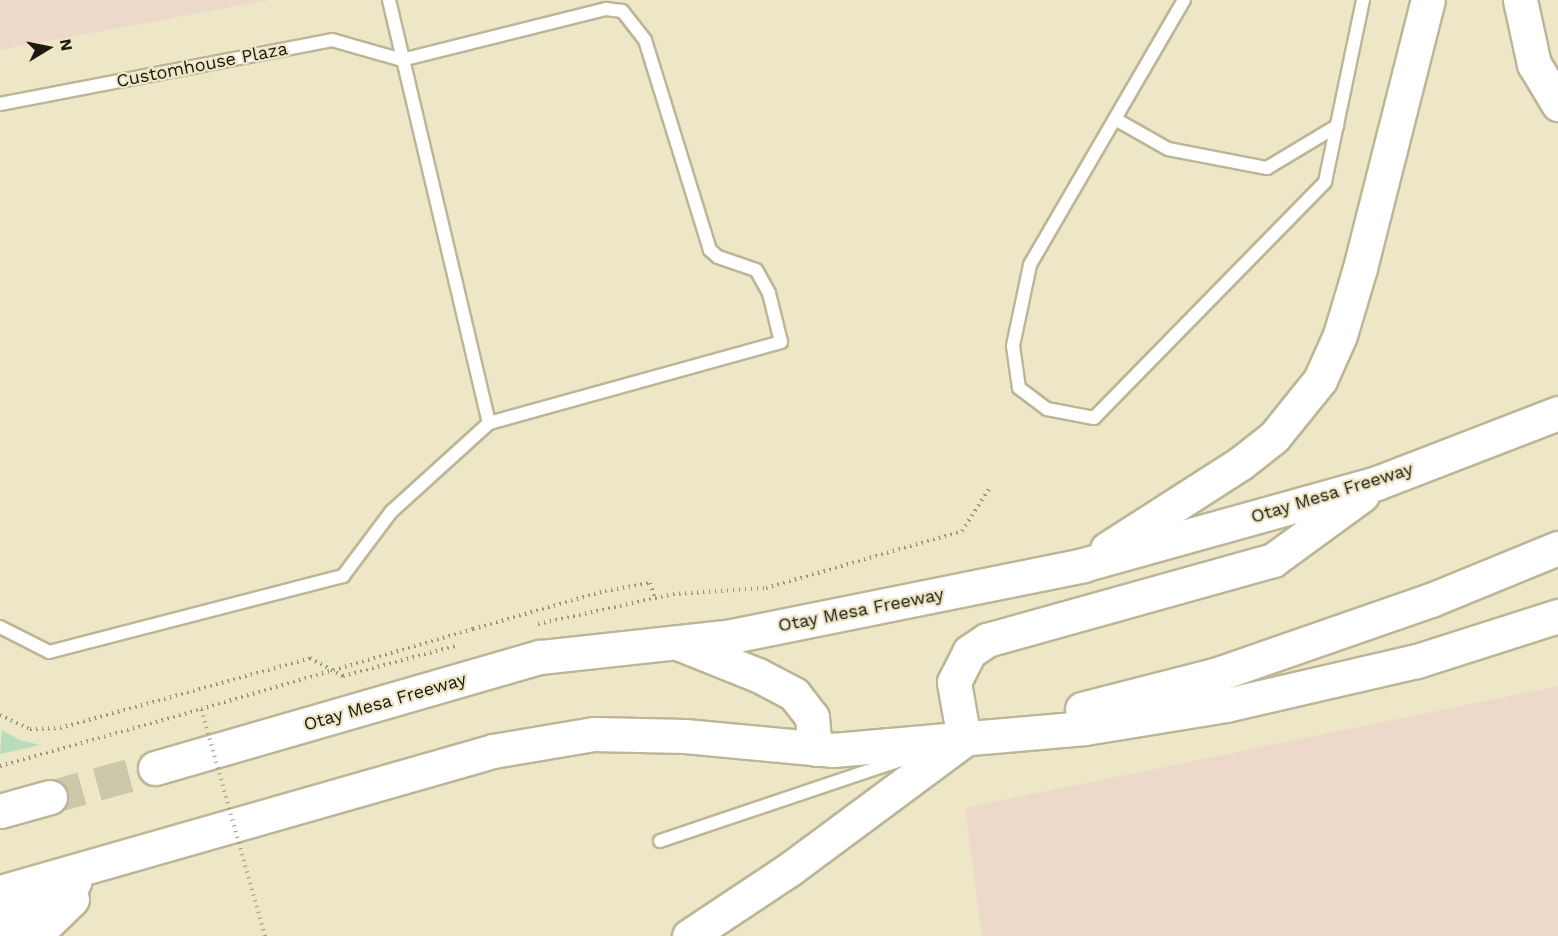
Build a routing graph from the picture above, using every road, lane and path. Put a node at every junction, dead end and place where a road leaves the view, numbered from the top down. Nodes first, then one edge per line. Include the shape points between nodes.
1 (388, 0) edge
2 (1184, 0) edge
3 (1364, 0) edge
4 (1428, 0) edge
5 (1520, 0) edge
6 (402, 60) junction
7 (0, 104) edge
8 (1558, 105) edge
9 (1115, 119) junction
10 (1337, 126) junction
11 (1558, 412) edge
12 (489, 423) junction
13 (1377, 483) junction
14 (989, 489) dead end
15 (1558, 548) edge
16 (1083, 565) junction
17 (655, 598) junction
18 (1558, 616) edge
19 (0, 627) edge
20 (526, 627) dead end
21 (672, 641) junction
22 (457, 645) dead end
23 (201, 709) junction
24 (0, 715) edge
25 (964, 739) junction
26 (815, 749) junction
27 (0, 766) edge
28 (155, 768) tunnel mouth
29 (50, 797) tunnel mouth
30 (0, 811) edge
31 (660, 842) dead end
32 (112, 860) junction
33 (0, 872) edge
34 (0, 892) edge
35 (0, 907) edge
36 (0, 927) edge
37 (16, 936) edge
38 (34, 936) edge
39 (265, 936) edge
40 (689, 936) edge

1 - 6 lane
2 - 9 lane
3 - 10 lane
4 - 16 highway via 1360,268 1340,335 1320,380 1301,408 1249,457
5 - 8 highway via 1534,64
6 - 7 lane, Customhouse Plaza via 332,40
6 - 12 lane
6 - 12 lane via 606,9 622,11 645,40 710,250 718,257 756,270 769,292 777,323 781,342
9 - 10 lane via 1168,149 1267,168
9 - 10 lane via 1030,265 1013,346 1019,388 1047,409 1081,418 1094,418 1325,182
11 - 13 highway, Otay Mesa Freeway
12 - 19 lane via 391,512 343,576 49,652
13 - 16 highway, Otay Mesa Freeway
13 - 25 highway via 1273,560 987,640 969,652 954,682
14 - 17 path via 962,531 766,588
15 - 25 highway via 1431,600 1218,674
16 - 21 highway, Otay Mesa Freeway via 732,636
17 - 20 path
17 - 23 path, bridge via 650,583 627,587
18 - 25 highway via 1417,661 1226,705 1085,728
21 - 26 highway via 758,675 794,694 812,717
21 - 28 highway, Otay Mesa Freeway via 540,657
22 - 24 path via 343,676 310,658 60,728 30,729
23 - 27 path
23 - 39 path, bridge
25 - 26 highway
25 - 31 lane
25 - 40 highway via 790,869
26 - 32 highway via 685,736 594,734 493,751
29 - 30 highway
32 - 33 highway
32 - 34 highway
32 - 35 highway
32 - 36 highway
32 - 37 highway
32 - 38 highway

